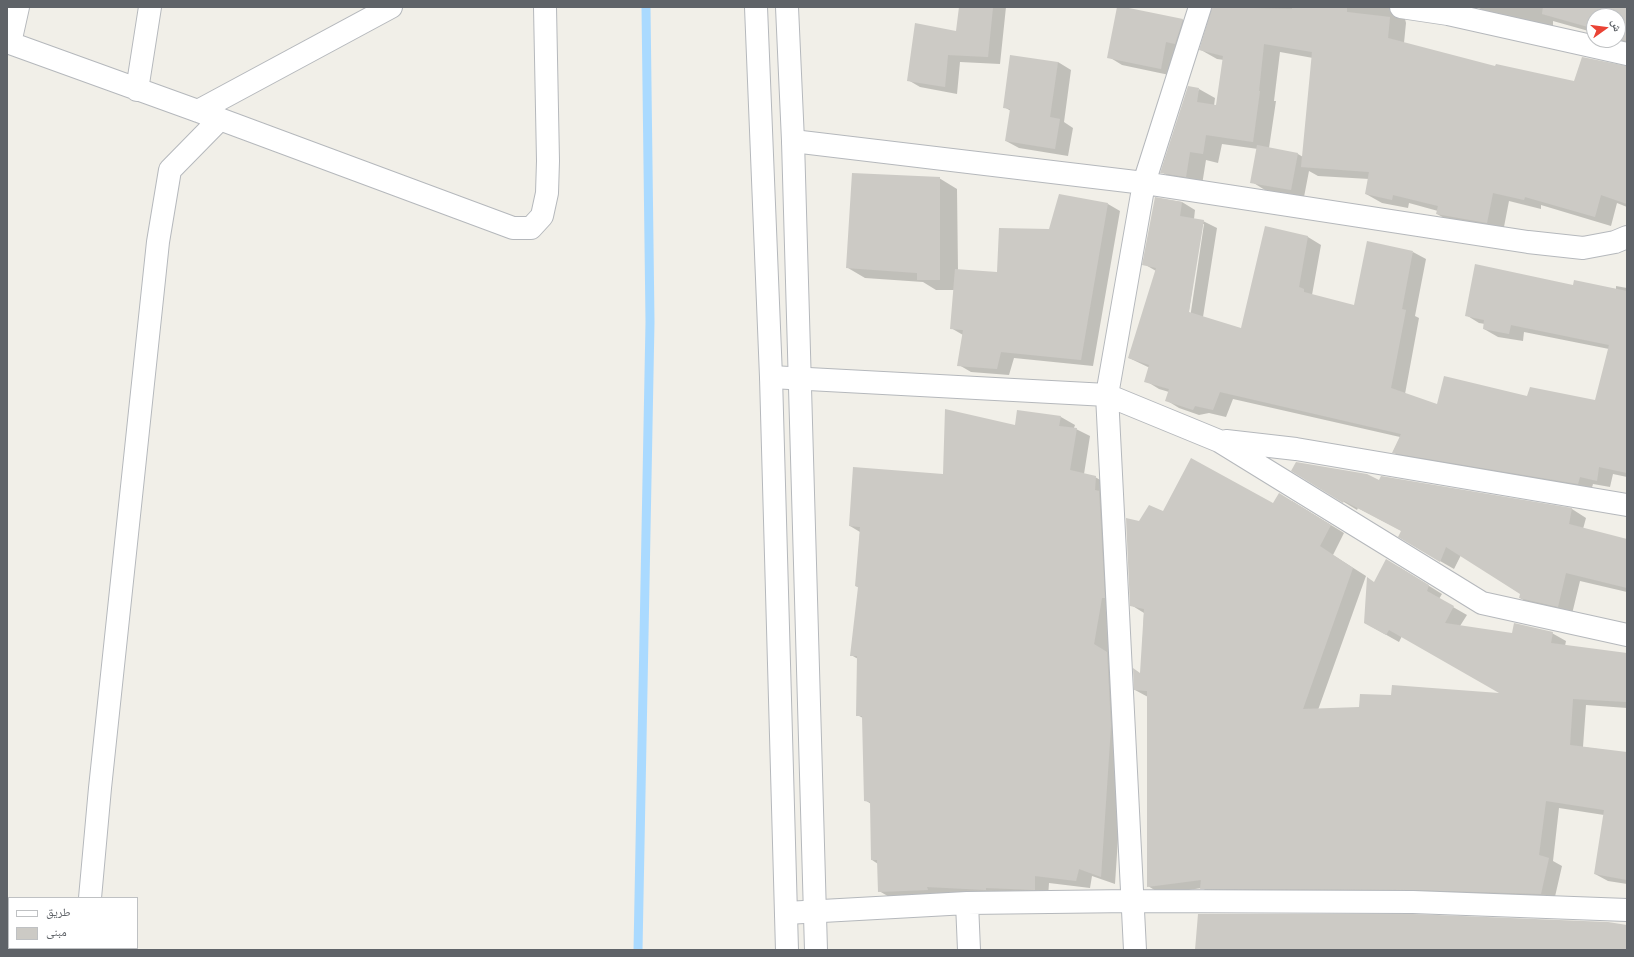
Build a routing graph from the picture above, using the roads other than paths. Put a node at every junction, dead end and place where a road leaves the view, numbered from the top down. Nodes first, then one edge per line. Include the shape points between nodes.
1 (18, 7) edge
2 (150, 7) edge
3 (391, 7) edge
4 (545, 7) edge
5 (756, 7) edge
6 (787, 7) edge
7 (1200, 7) edge
8 (1400, 7) edge
9 (8, 43) edge
10 (1627, 54) edge
11 (137, 90) junction
12 (198, 111) junction
13 (220, 119) junction
14 (793, 141) junction
15 (1144, 183) junction
16 (1627, 237) edge
17 (771, 377) junction
18 (799, 378) junction
19 (1107, 395) junction
20 (1219, 441) junction
21 (1627, 505) edge
22 (1627, 636) edge
23 (90, 897) edge
24 (1132, 901) junction
25 (967, 902) junction
26 (1627, 910) edge
27 (815, 911) junction
28 (786, 913) junction
29 (787, 950) edge
30 (816, 950) edge
31 (969, 950) edge
32 (1135, 950) edge

1 - 9 street
2 - 11 street
3 - 12 street
4 - 13 street via 547,194 542,216 530,228 513,228
5 - 17 street
6 - 14 street
7 - 15 street
8 - 10 street via 1448,14
9 - 11 street
11 - 12 street
12 - 13 street
13 - 23 street via 170,170 159,235
14 - 15 street
14 - 18 street
15 - 16 street via 1583,248 1616,242
15 - 19 street
17 - 18 street
17 - 28 street
18 - 19 street
18 - 27 street
19 - 20 street
19 - 24 street
20 - 21 street via 1296,449
20 - 22 street via 1482,603
24 - 25 street
24 - 26 street via 1413,902
24 - 32 street
25 - 27 street
25 - 31 street
27 - 28 street
27 - 30 street
28 - 29 street

